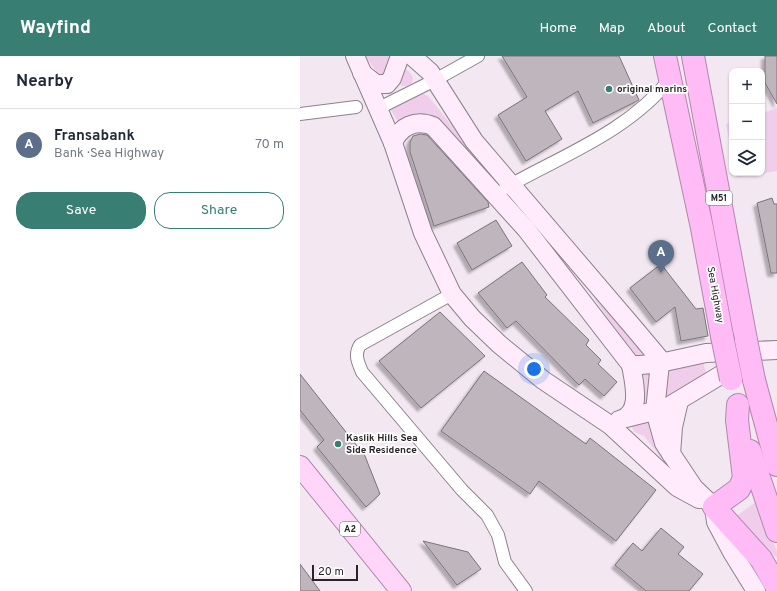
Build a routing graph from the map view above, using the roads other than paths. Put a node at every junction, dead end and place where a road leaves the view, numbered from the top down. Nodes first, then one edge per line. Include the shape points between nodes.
1 (355, 56) edge
2 (400, 56) edge
3 (412, 56) edge
4 (478, 56) edge
5 (665, 56) edge
6 (693, 56) edge
7 (362, 73) junction
8 (670, 78) junction
9 (435, 80) junction
10 (356, 107) dead end
11 (378, 108) junction
12 (300, 114) edge
13 (394, 143) junction
14 (511, 185) junction
15 (496, 194) junction
16 (452, 294) junction
17 (777, 350) edge
18 (777, 358) edge
19 (660, 362) junction
20 (631, 364) junction
21 (680, 401) junction
22 (738, 405) junction
23 (592, 411) junction
24 (655, 411) junction
25 (626, 418) junction
26 (671, 456) junction
27 (777, 464) edge
28 (300, 466) edge
29 (714, 507) junction
30 (777, 531) edge
31 (777, 587) edge
32 (400, 591) edge
33 (526, 591) edge
34 (756, 591) edge

1 - 7 main road
2 - 7 main road via 392,78 387,84 376,84
3 - 9 main road via 426,67
4 - 9 street
5 - 8 highway, Sea Highway / M51
6 - 27 highway, M51, bridge via 754,380
7 - 11 main road
8 - 14 street via 651,100 623,124
8 - 22 highway, Sea Highway / M51, bridge
9 - 11 street
9 - 14 main road via 474,141
10 - 12 street
11 - 13 main road
13 - 15 main road via 397,133 402,129 415,124 426,123 433,126
13 - 16 main road via 423,233
14 - 15 street
14 - 19 main road
15 - 20 main road
16 - 23 main road via 499,344 543,380
16 - 33 street via 366,341 358,349 357,358 362,372 462,490 487,515 498,535 505,562
17 - 19 main road via 706,353
18 - 21 main road via 744,363
19 - 20 main road
19 - 24 main road
20 - 25 main road via 635,399 632,413
21 - 24 main road
21 - 26 main road via 673,427
22 - 29 highway via 737,420 744,478 739,489
22 - 30 highway, Sea Highway / M51 via 755,468
23 - 25 main road via 611,420
23 - 29 main road via 677,487
24 - 25 main road
24 - 26 main road via 664,443
26 - 29 main road via 694,488
28 - 32 main road, A2
29 - 31 highway via 756,554
29 - 34 main road via 716,522

